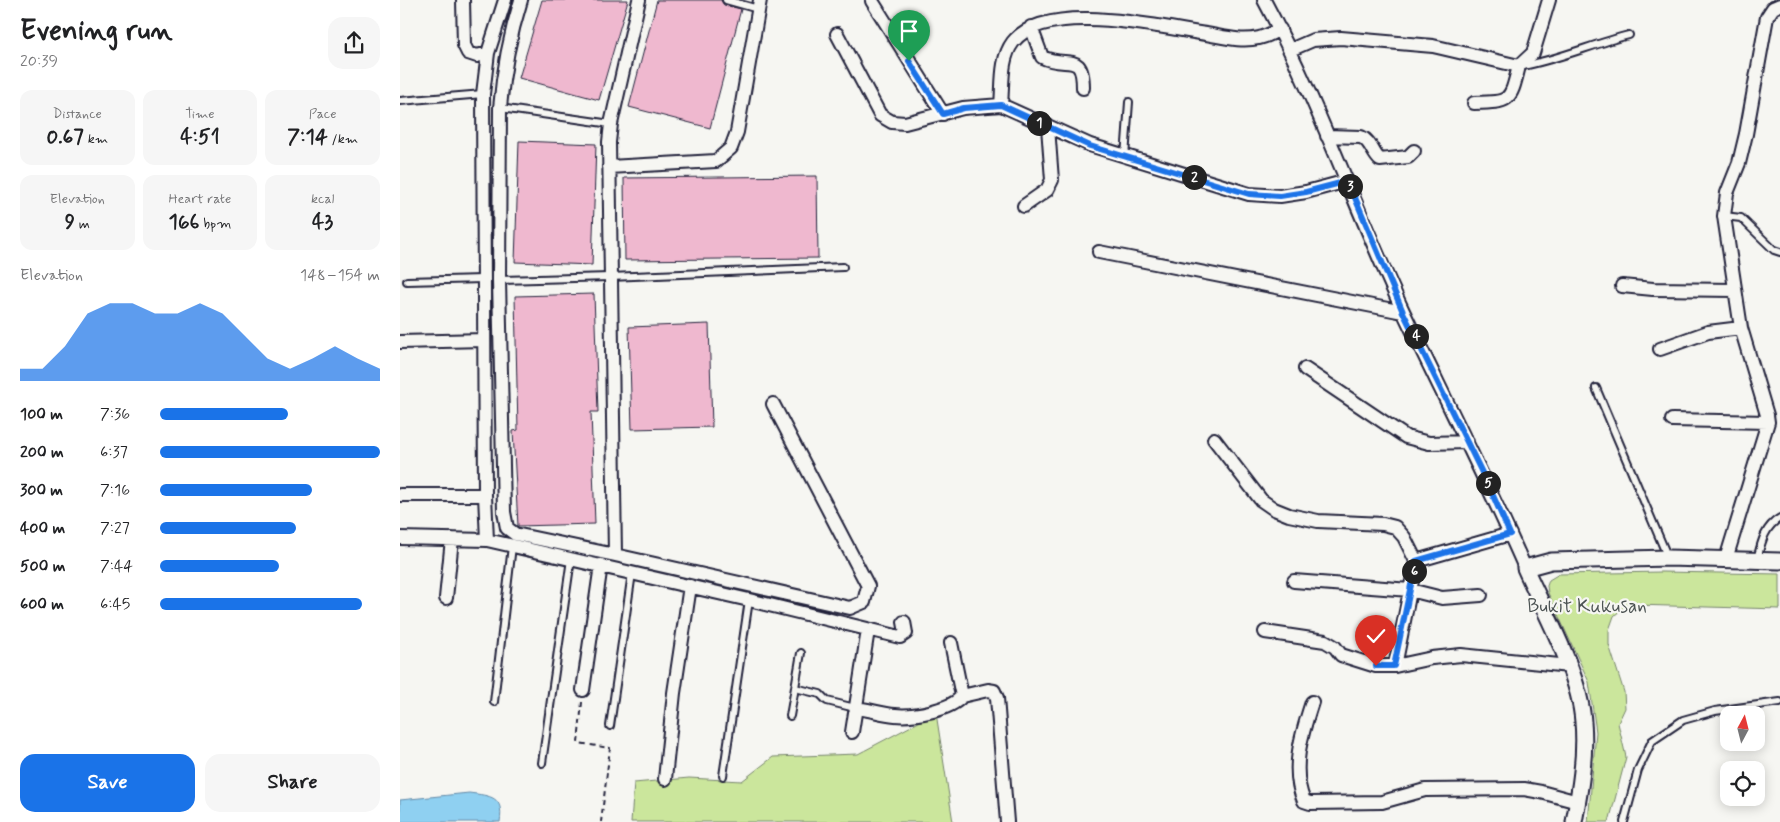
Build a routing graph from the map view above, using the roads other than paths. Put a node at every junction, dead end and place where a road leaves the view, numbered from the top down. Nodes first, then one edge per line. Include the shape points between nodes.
1 (463, 0) edge
2 (505, 0) edge
3 (521, 0) edge
4 (639, 0) edge
5 (726, 0) edge
6 (1264, 0) edge
7 (1549, 0) edge
8 (872, 1) edge
9 (759, 4) edge
10 (1780, 5) edge
11 (1031, 28) junction
12 (1280, 30) junction
13 (838, 34) dead end
14 (1629, 35) dead end
15 (1290, 50) junction
16 (488, 54) junction
17 (1519, 66) junction
18 (1083, 88) dead end
19 (483, 94) junction
20 (400, 101) edge
21 (1129, 102) dead end
22 (1474, 103) dead end
23 (1001, 105) junction
24 (500, 108) junction
25 (943, 114) junction
26 (611, 124) junction
27 (1048, 127) junction
28 (1327, 136) junction
29 (1414, 151) dead end
30 (1125, 157) junction
31 (609, 167) junction
32 (1348, 181) junction
33 (1024, 206) dead end
34 (1724, 216) junction
35 (1099, 252) dead end
36 (1780, 252) edge
37 (843, 267) dead end
38 (610, 277) junction
39 (484, 279) junction
40 (407, 280) dead end
41 (499, 280) junction
42 (1622, 286) dead end
43 (1735, 290) junction
44 (1403, 312) junction
45 (1741, 328) junction
46 (484, 340) junction
47 (400, 342) edge
48 (1660, 349) dead end
49 (1305, 369) dead end
50 (1596, 388) dead end
51 (773, 404) dead end
52 (1672, 420) dead end
53 (1768, 422) junction
54 (1214, 439) dead end
55 (1467, 442) junction
56 (400, 495) edge
57 (485, 495) junction
58 (1780, 518) edge
59 (1510, 534) junction
60 (400, 538) edge
61 (452, 539) junction
62 (487, 540) junction
63 (512, 546) junction
64 (616, 555) junction
65 (1668, 558) junction
66 (571, 559) junction
67 (1726, 559) junction
68 (1757, 560) junction
69 (1416, 561) junction
70 (1780, 561) edge
71 (601, 566) junction
72 (1525, 568) junction
73 (632, 573) junction
74 (1294, 581) dead end
75 (690, 586) junction
76 (1410, 590) junction
77 (1481, 595) dead end
78 (446, 598) dead end
79 (750, 600) junction
80 (904, 622) dead end
81 (868, 630) junction
82 (1264, 632) dead end
83 (951, 643) dead end
84 (801, 652) dead end
85 (1394, 666) junction
86 (1569, 666) junction
87 (795, 688) junction
88 (583, 690) road end
89 (962, 696) junction
90 (494, 702) dead end
91 (1312, 702) dead end
92 (1780, 702) edge
93 (856, 708) junction
94 (790, 716) dead end
95 (610, 726) dead end
96 (852, 732) dead end
97 (542, 763) dead end
98 (724, 776) dead end
99 (665, 780) dead end
100 (1578, 802) junction
101 (1007, 822) edge
102 (1574, 822) edge
103 (1624, 822) edge

1 - 16 street via 464,45 468,53 477,56
2 - 16 street
3 - 24 street via 502,80
4 - 26 street
5 - 9 lane
6 - 12 street
7 - 17 street via 1533,53
8 - 25 street
9 - 31 street via 732,148 716,161
10 - 34 street via 1773,8 1767,17 1746,134 1727,193
11 - 12 street via 1044,21 1104,18 1235,40 1260,38
11 - 18 street via 1042,57 1080,66
11 - 23 street via 1012,43 1007,54
12 - 15 street
13 - 25 street via 880,115 892,122 905,123
14 - 17 lane via 1550,61
15 - 17 street via 1314,40 1341,38 1433,46
15 - 28 street
16 - 19 street
17 - 22 street via 1509,98
19 - 20 lane
19 - 39 street
21 - 30 lane
23 - 25 street via 964,108
23 - 27 street
24 - 26 lane
24 - 41 street
26 - 31 street
27 - 30 street
27 - 33 street via 1052,180 1047,190
28 - 29 street via 1362,137 1380,160 1408,157
28 - 32 street
30 - 32 street via 1249,194 1280,196
31 - 38 street
32 - 44 street
34 - 36 lane via 1741,218
34 - 43 street
35 - 44 street
37 - 38 lane
38 - 41 lane
38 - 64 street
39 - 40 lane
39 - 46 street
41 - 64 street via 507,528 515,534
42 - 43 street
43 - 45 street
44 - 55 street
45 - 48 street via 1708,332
45 - 53 street
46 - 47 street
46 - 57 street
49 - 55 street via 1406,437 1429,443
50 - 65 lane
51 - 64 street via 868,586 864,602 850,608
52 - 53 street
53 - 67 street
54 - 69 street via 1261,500 1274,509 1318,521 1395,527
55 - 59 street
56 - 57 street
57 - 62 street
58 - 68 lane via 1763,537
59 - 69 street
59 - 72 street
60 - 61 street
61 - 62 street
61 - 78 street
62 - 63 street
63 - 66 street
63 - 90 lane
65 - 67 street
65 - 72 street via 1551,561
66 - 71 street
66 - 97 lane
67 - 68 street
68 - 70 street
69 - 76 street
71 - 73 street
71 - 88 street
72 - 86 street
73 - 75 street
73 - 95 lane
74 - 76 street
75 - 79 street
75 - 99 street
76 - 77 street via 1442,598
76 - 85 street
79 - 81 street
79 - 98 lane
80 - 81 street via 906,634 900,637
81 - 93 street
82 - 85 street via 1325,641 1341,655 1376,666
83 - 89 street
84 - 87 lane
85 - 86 street via 1461,655
86 - 100 street via 1584,723
87 - 93 lane via 820,694 827,702
87 - 94 lane
89 - 93 street via 949,706 908,716
89 - 101 street via 988,690 994,691 997,698
91 - 100 street via 1300,738 1297,776 1304,801 1382,802 1425,790 1524,789
92 - 103 lane via 1715,711 1683,720 1652,741 1638,770
93 - 96 street
100 - 102 street

